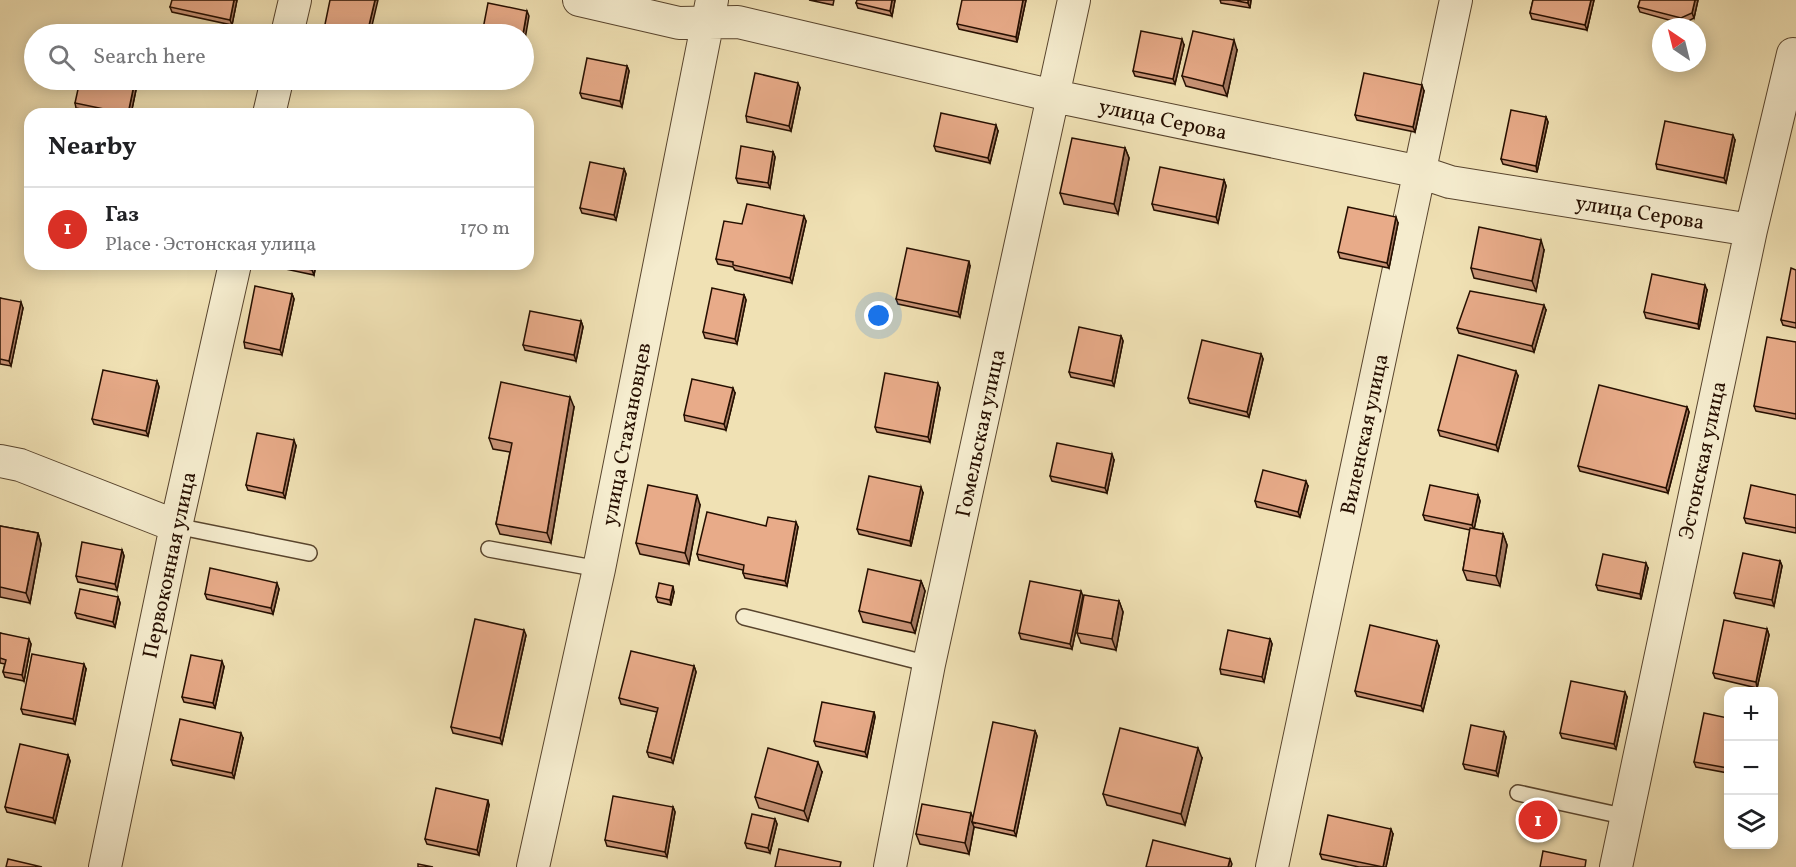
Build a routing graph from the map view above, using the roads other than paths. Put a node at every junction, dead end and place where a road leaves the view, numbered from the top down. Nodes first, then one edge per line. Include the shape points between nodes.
1 (295, 0) edge
2 (579, 0) edge
3 (1074, 0) edge
4 (1456, 0) edge
5 (710, 11) edge
6 (289, 24) edge
7 (1795, 54) edge
8 (275, 90) edge
9 (1054, 96) junction
10 (270, 108) edge
11 (1420, 172) junction
12 (1750, 230) junction
13 (235, 270) edge
14 (0, 461) edge
15 (176, 526) junction
16 (489, 549) dead end
17 (309, 553) dead end
18 (599, 569) junction
19 (744, 617) dead end
20 (929, 664) junction
21 (1518, 793) dead end
22 (1627, 817) junction
23 (105, 867) edge
24 (533, 867) edge
25 (890, 867) edge
26 (1272, 867) edge
27 (1616, 867) edge

1 - 6 street
2 - 5 street, улица Серова via 679,23
3 - 9 street, Гомельская улица
4 - 11 street, Виленская улица
5 - 9 street, улица Серова via 738,22
5 - 18 street, улица Стахановцев
7 - 12 street, Эстонская улица
8 - 10 street
9 - 11 street, улица Серова
9 - 20 street, Гомельская улица
11 - 12 street, улица Серова via 1450,182
11 - 26 street, Виленская улица
12 - 22 street, Эстонская улица
13 - 15 street, Первоконная улица
14 - 15 street via 20,465
15 - 17 lane
15 - 23 street, Первоконная улица
16 - 18 lane
18 - 24 street, улица Стахановцев
19 - 20 lane
20 - 25 street, Гомельская улица
21 - 22 lane
22 - 27 street, Эстонская улица

